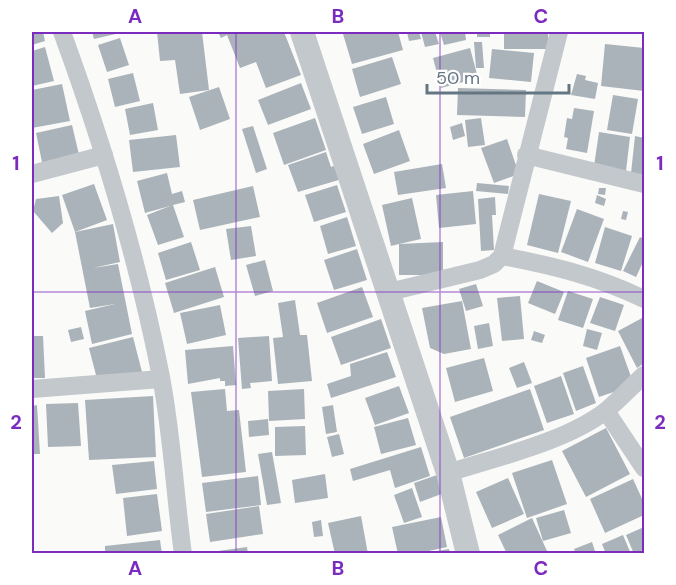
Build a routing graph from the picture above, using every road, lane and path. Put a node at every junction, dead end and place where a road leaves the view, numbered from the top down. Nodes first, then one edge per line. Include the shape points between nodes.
1 (62, 32) edge
2 (302, 32) edge
3 (559, 32) edge
4 (104, 155) junction
5 (526, 155) junction
6 (32, 174) edge
7 (645, 184) edge
8 (502, 256) junction
9 (389, 292) junction
10 (645, 299) edge
11 (645, 375) edge
12 (161, 379) junction
13 (32, 389) edge
14 (606, 411) junction
15 (645, 468) edge
16 (448, 473) junction
17 (183, 554) edge
18 (468, 554) edge

1 - 4 street
2 - 9 street
3 - 5 street
4 - 6 street
4 - 12 street
5 - 7 street
5 - 8 street
8 - 9 street via 480,270
8 - 10 street via 568,268
9 - 16 street
11 - 14 street
12 - 13 street
12 - 17 street
14 - 15 street
14 - 16 street via 545,441
16 - 18 street

